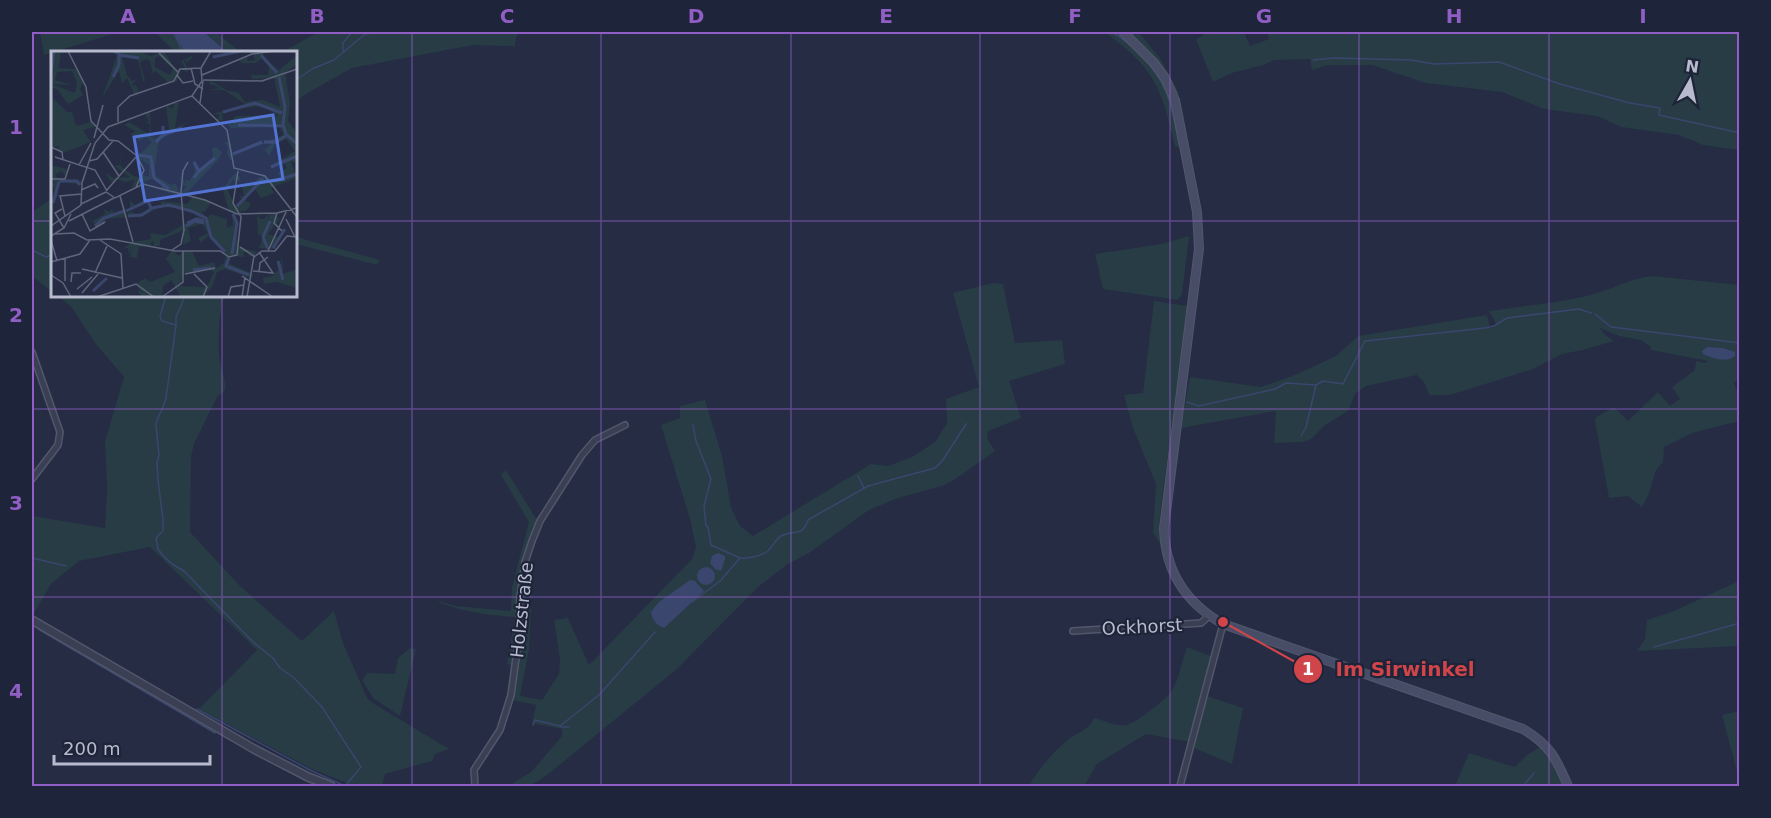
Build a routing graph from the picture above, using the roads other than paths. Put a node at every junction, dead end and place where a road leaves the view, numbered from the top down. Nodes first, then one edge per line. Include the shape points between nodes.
1 (1123, 32) edge
2 (32, 352) edge
3 (625, 425) dead end
4 (32, 479) edge
5 (1209, 616) junction
6 (32, 620) edge
7 (1223, 624) junction
8 (1073, 631) dead end
9 (331, 786) edge
10 (475, 786) edge
11 (1180, 786) edge
12 (1568, 786) edge

1 - 5 main road via 1154,63 1172,93 1198,220 1199,249 1165,506 1164,542 1178,583
2 - 4 street via 60,432 58,445
3 - 10 street, Holzstraße via 596,440 582,454 540,521 525,562 511,694 500,730 474,770
5 - 7 main road
5 - 8 street, Ockhorst via 1201,623
6 - 9 street via 254,749
7 - 11 street
7 - 12 main road via 1523,729 1555,756

